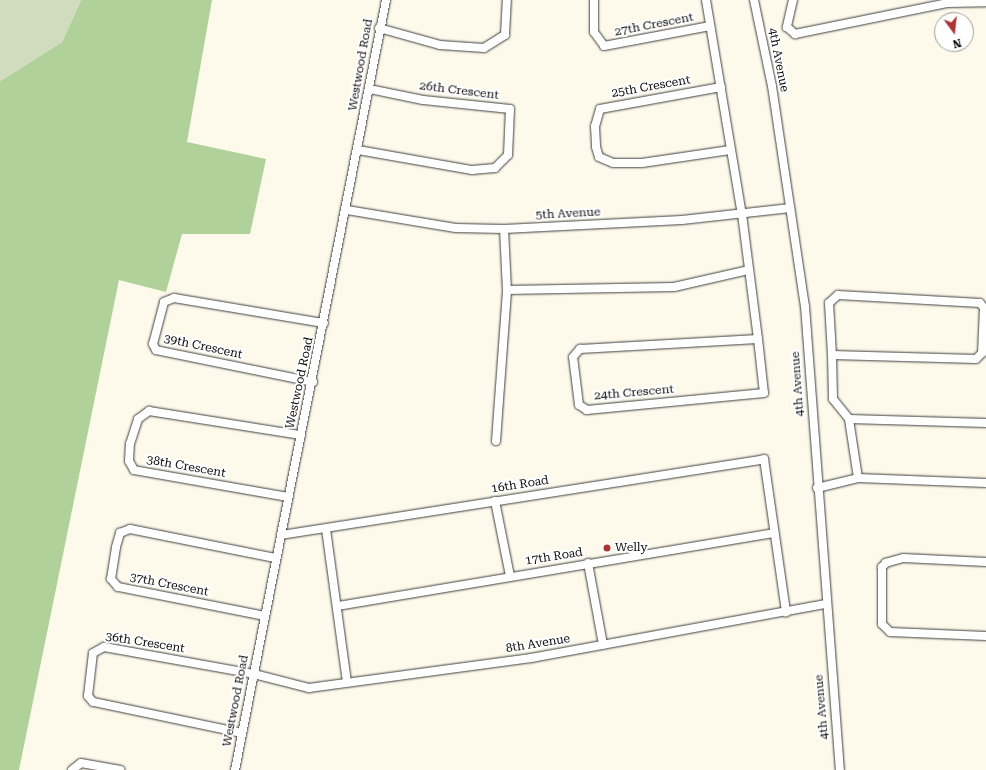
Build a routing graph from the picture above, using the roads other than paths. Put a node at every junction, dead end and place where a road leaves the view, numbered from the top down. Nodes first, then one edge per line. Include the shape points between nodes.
1 (386, 0) edge
2 (507, 0) edge
3 (594, 0) edge
4 (706, 0) edge
5 (754, 0) edge
6 (793, 0) edge
7 (986, 2) edge
8 (710, 26) junction
9 (379, 28) junction
10 (721, 87) junction
11 (370, 89) junction
12 (358, 150) junction
13 (730, 150) junction
14 (790, 208) junction
15 (347, 210) junction
16 (742, 214) junction
17 (504, 230) junction
18 (748, 270) junction
19 (507, 290) junction
20 (324, 323) junction
21 (758, 339) junction
22 (832, 355) junction
23 (312, 382) junction
24 (849, 419) junction
25 (986, 423) edge
26 (301, 435) junction
27 (496, 441) dead end
28 (858, 478) junction
29 (986, 483) edge
30 (817, 488) junction
31 (288, 497) junction
32 (495, 501) junction
33 (326, 529) junction
34 (774, 533) junction
35 (280, 534) junction
36 (276, 558) junction
37 (986, 562) edge
38 (588, 563) junction
39 (510, 576) junction
40 (826, 604) junction
41 (338, 606) junction
42 (786, 612) junction
43 (265, 616) junction
44 (986, 636) edge
45 (603, 645) junction
46 (254, 674) junction
47 (347, 683) junction
48 (242, 732) junction
49 (72, 770) edge
50 (120, 770) edge
51 (235, 770) edge
52 (840, 770) edge

1 - 9 street, Westwood Road
2 - 9 street via 505,35 484,48 440,45
3 - 8 street, 27th Crescent via 594,32 604,46
4 - 8 street
5 - 14 street, 4th Avenue
6 - 7 street via 787,27 795,34 947,3
8 - 10 street
9 - 11 street, Westwood Road
10 - 13 street
10 - 13 street, 25th Crescent via 600,109 595,126 596,148 599,157 613,163 642,163
11 - 12 street, Westwood Road
11 - 12 street, 26th Crescent via 423,100 510,109 508,155 495,168 472,170
12 - 15 street, Westwood Road
13 - 16 street
14 - 16 street, 5th Avenue
14 - 30 street, 4th Avenue via 805,306
15 - 17 street, 5th Avenue via 456,228
15 - 20 street, Westwood Road
16 - 17 street, 5th Avenue
16 - 18 street
17 - 19 street
18 - 19 street via 674,286
18 - 21 street
19 - 27 street
20 - 23 street, Westwood Road
20 - 23 street, 39th Crescent via 174,298 164,302 153,344 156,350
21 - 21 street, 24th Crescent via 764,393 587,410 579,405 574,387 573,357 583,348
22 - 22 street via 829,303 838,295 980,303 984,308 982,353 976,358
22 - 24 street via 833,399
23 - 26 street, Westwood Road
24 - 25 street
24 - 28 street
26 - 31 street, Westwood Road
26 - 31 street, 38th Crescent via 149,411 138,419 130,444 129,461 134,470
28 - 29 street
28 - 30 street
30 - 40 street, 4th Avenue
31 - 35 street, Westwood Road
32 - 33 street, 16th Road
32 - 34 street, 16th Road via 764,459
32 - 39 street
33 - 35 street, 16th Road
33 - 41 street
34 - 38 street, 17th Road
34 - 42 street
35 - 36 street, Westwood Road
36 - 43 street, Westwood Road
36 - 43 street, 37th Crescent via 130,528 120,533 116,547 111,579 118,587
37 - 44 street via 903,558 886,563 882,567 882,624 890,632
38 - 39 street, 17th Road
38 - 45 street
39 - 41 street, 17th Road
40 - 42 street, 8th Avenue
40 - 52 street, 4th Avenue
41 - 47 street
42 - 45 street, 8th Avenue
43 - 46 street, Westwood Road
45 - 47 street, 8th Avenue
46 - 47 street, 8th Avenue via 303,688
46 - 48 street, Westwood Road
46 - 48 street, 36th Crescent via 101,646 93,652 88,674 88,696 94,702
48 - 51 street, Westwood Road
49 - 50 street via 80,763

